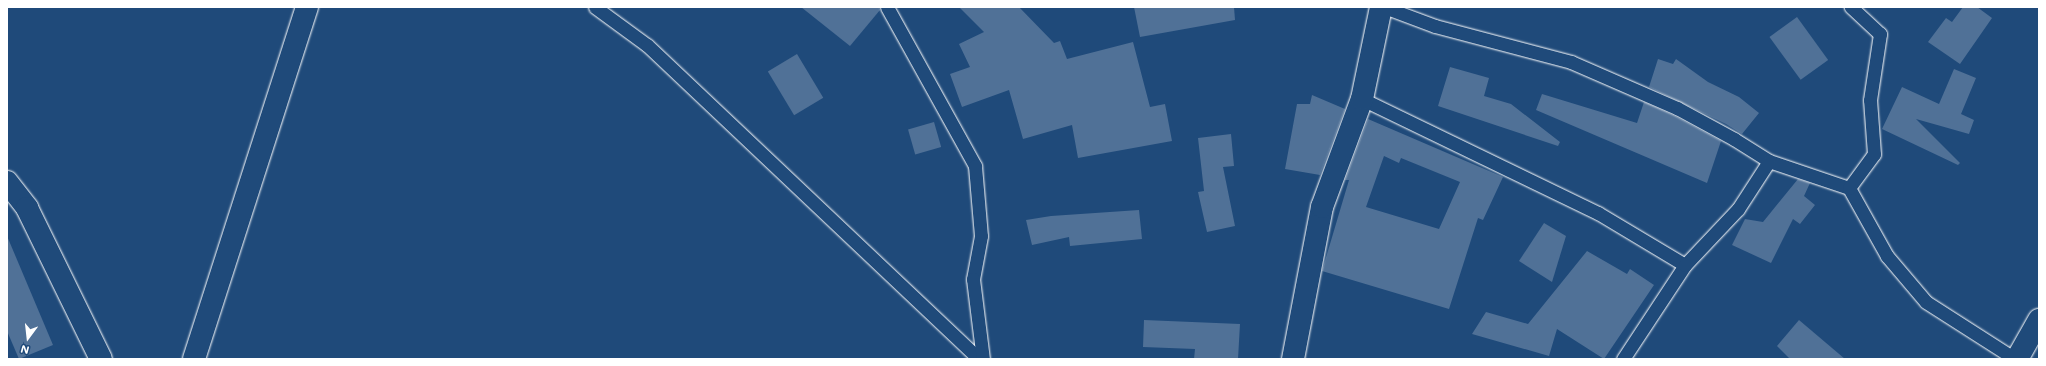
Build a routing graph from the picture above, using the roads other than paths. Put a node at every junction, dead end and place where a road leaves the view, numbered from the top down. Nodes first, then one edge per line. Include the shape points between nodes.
1 (307, 7) edge
2 (595, 7) edge
3 (887, 7) edge
4 (1382, 7) edge
5 (1851, 7) edge
6 (1362, 99) junction
7 (1769, 161) junction
8 (7, 182) edge
9 (1850, 188) junction
10 (1685, 265) junction
11 (2039, 320) edge
12 (101, 359) edge
13 (194, 359) edge
14 (979, 359) edge
15 (983, 359) edge
16 (1293, 359) edge
17 (1623, 359) edge
18 (2016, 359) edge

1 - 13 street
2 - 14 lane via 647,45
3 - 15 lane via 975,166 981,236 973,279
4 - 6 street
4 - 7 lane via 1435,26 1578,65 1677,108
5 - 9 lane via 1880,34 1870,100 1874,154
6 - 10 lane via 1598,213
6 - 16 street via 1322,207
7 - 9 lane
7 - 10 lane via 1738,210
8 - 12 street via 27,208
9 - 18 lane via 1887,256 1926,302
10 - 17 lane
11 - 18 street

